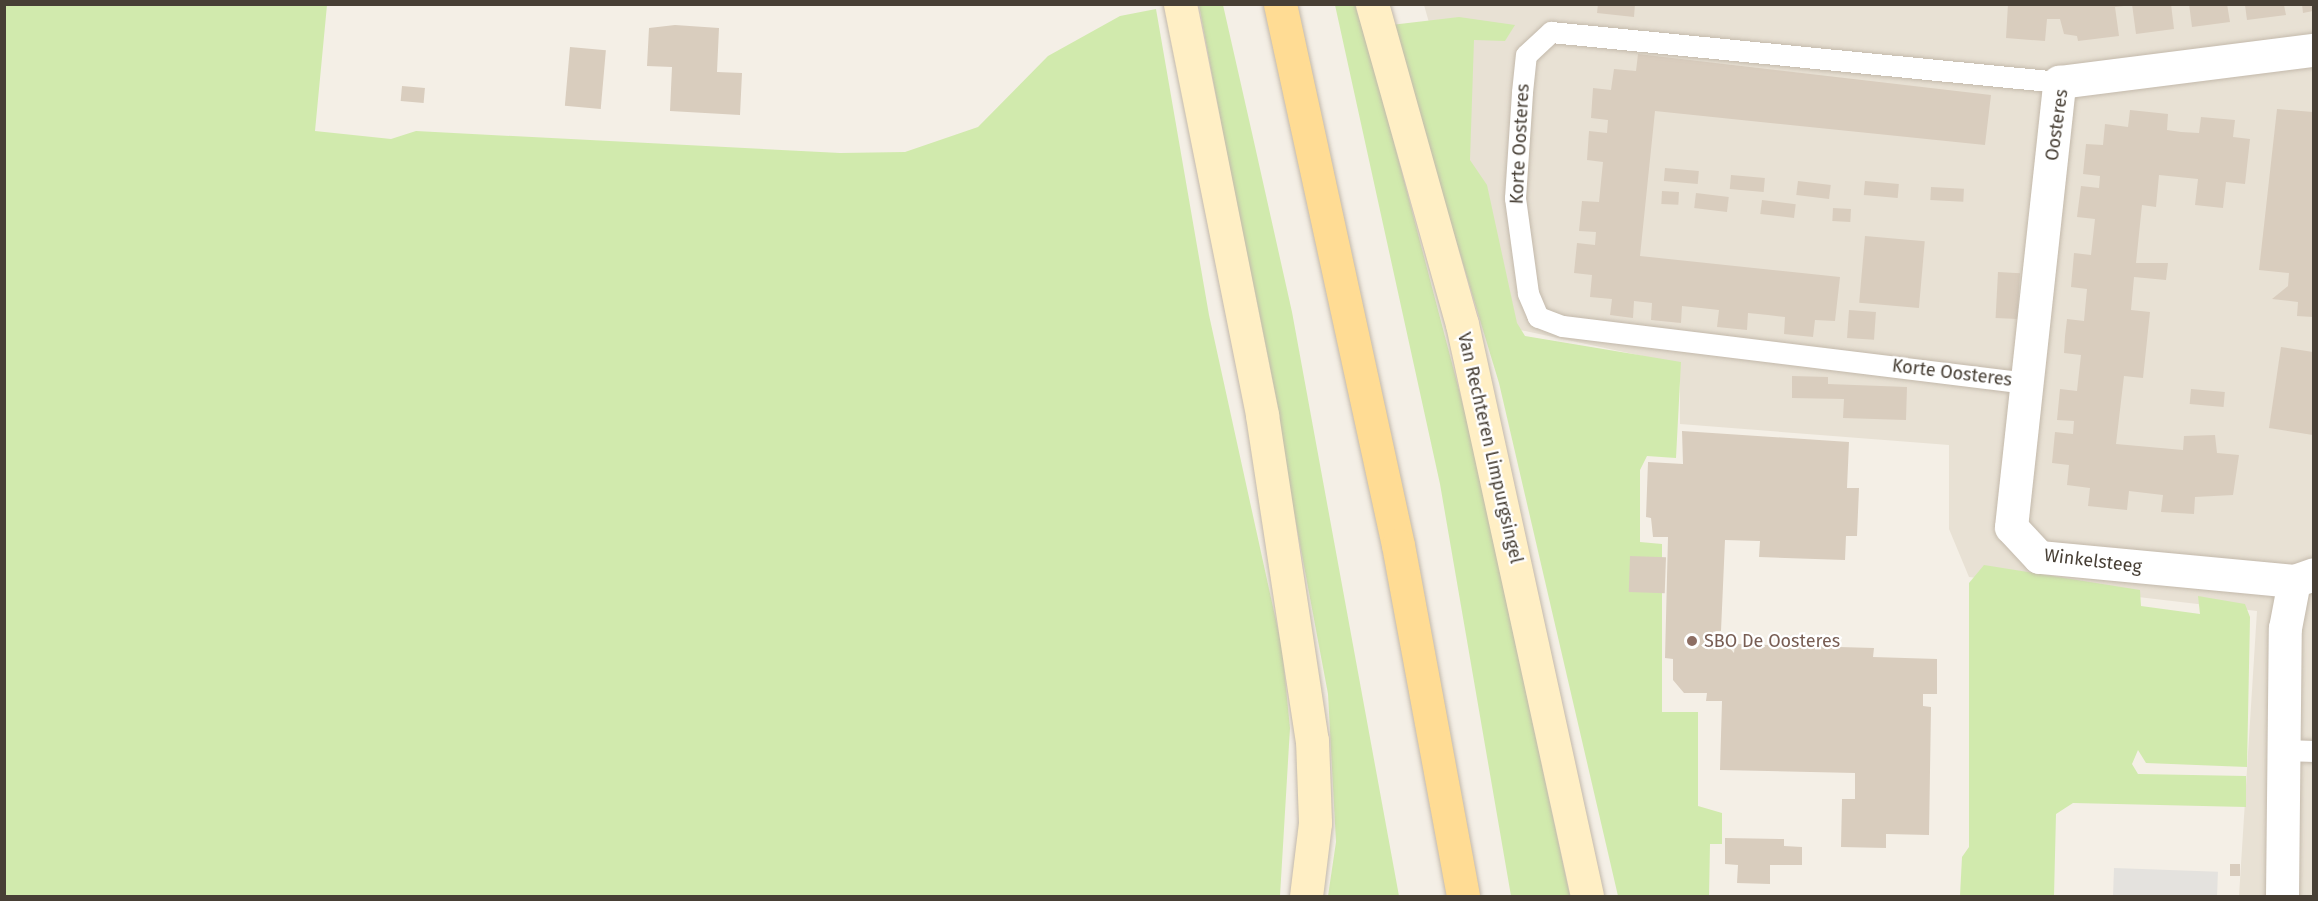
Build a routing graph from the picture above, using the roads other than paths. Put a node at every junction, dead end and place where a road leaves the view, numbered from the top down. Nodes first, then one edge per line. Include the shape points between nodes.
1 (1180, 4) edge
2 (1280, 4) edge
3 (1372, 4) edge
4 (2313, 50) edge
5 (2060, 82) junction
6 (2027, 383) junction
7 (2304, 578) edge
8 (2299, 750) edge
9 (1306, 897) edge
10 (1463, 897) edge
11 (1587, 897) edge
12 (2282, 897) edge

1 - 9 main road via 1262,415 1312,740 1315,823
2 - 10 main road via 1398,545
3 - 11 main road, Van Rechteren Limpurgsingel via 1462,324
4 - 5 street, Oosteres
5 - 6 street, Oosteres
5 - 6 lane, Korte Oosteres via 1551,32 1526,55 1515,198 1528,293 1538,317 1562,326
6 - 7 street, Winkelsteeg via 2011,527 2039,557
7 - 8 street, Winkelsteeg via 2285,628
8 - 12 street, Winkelsteeg

